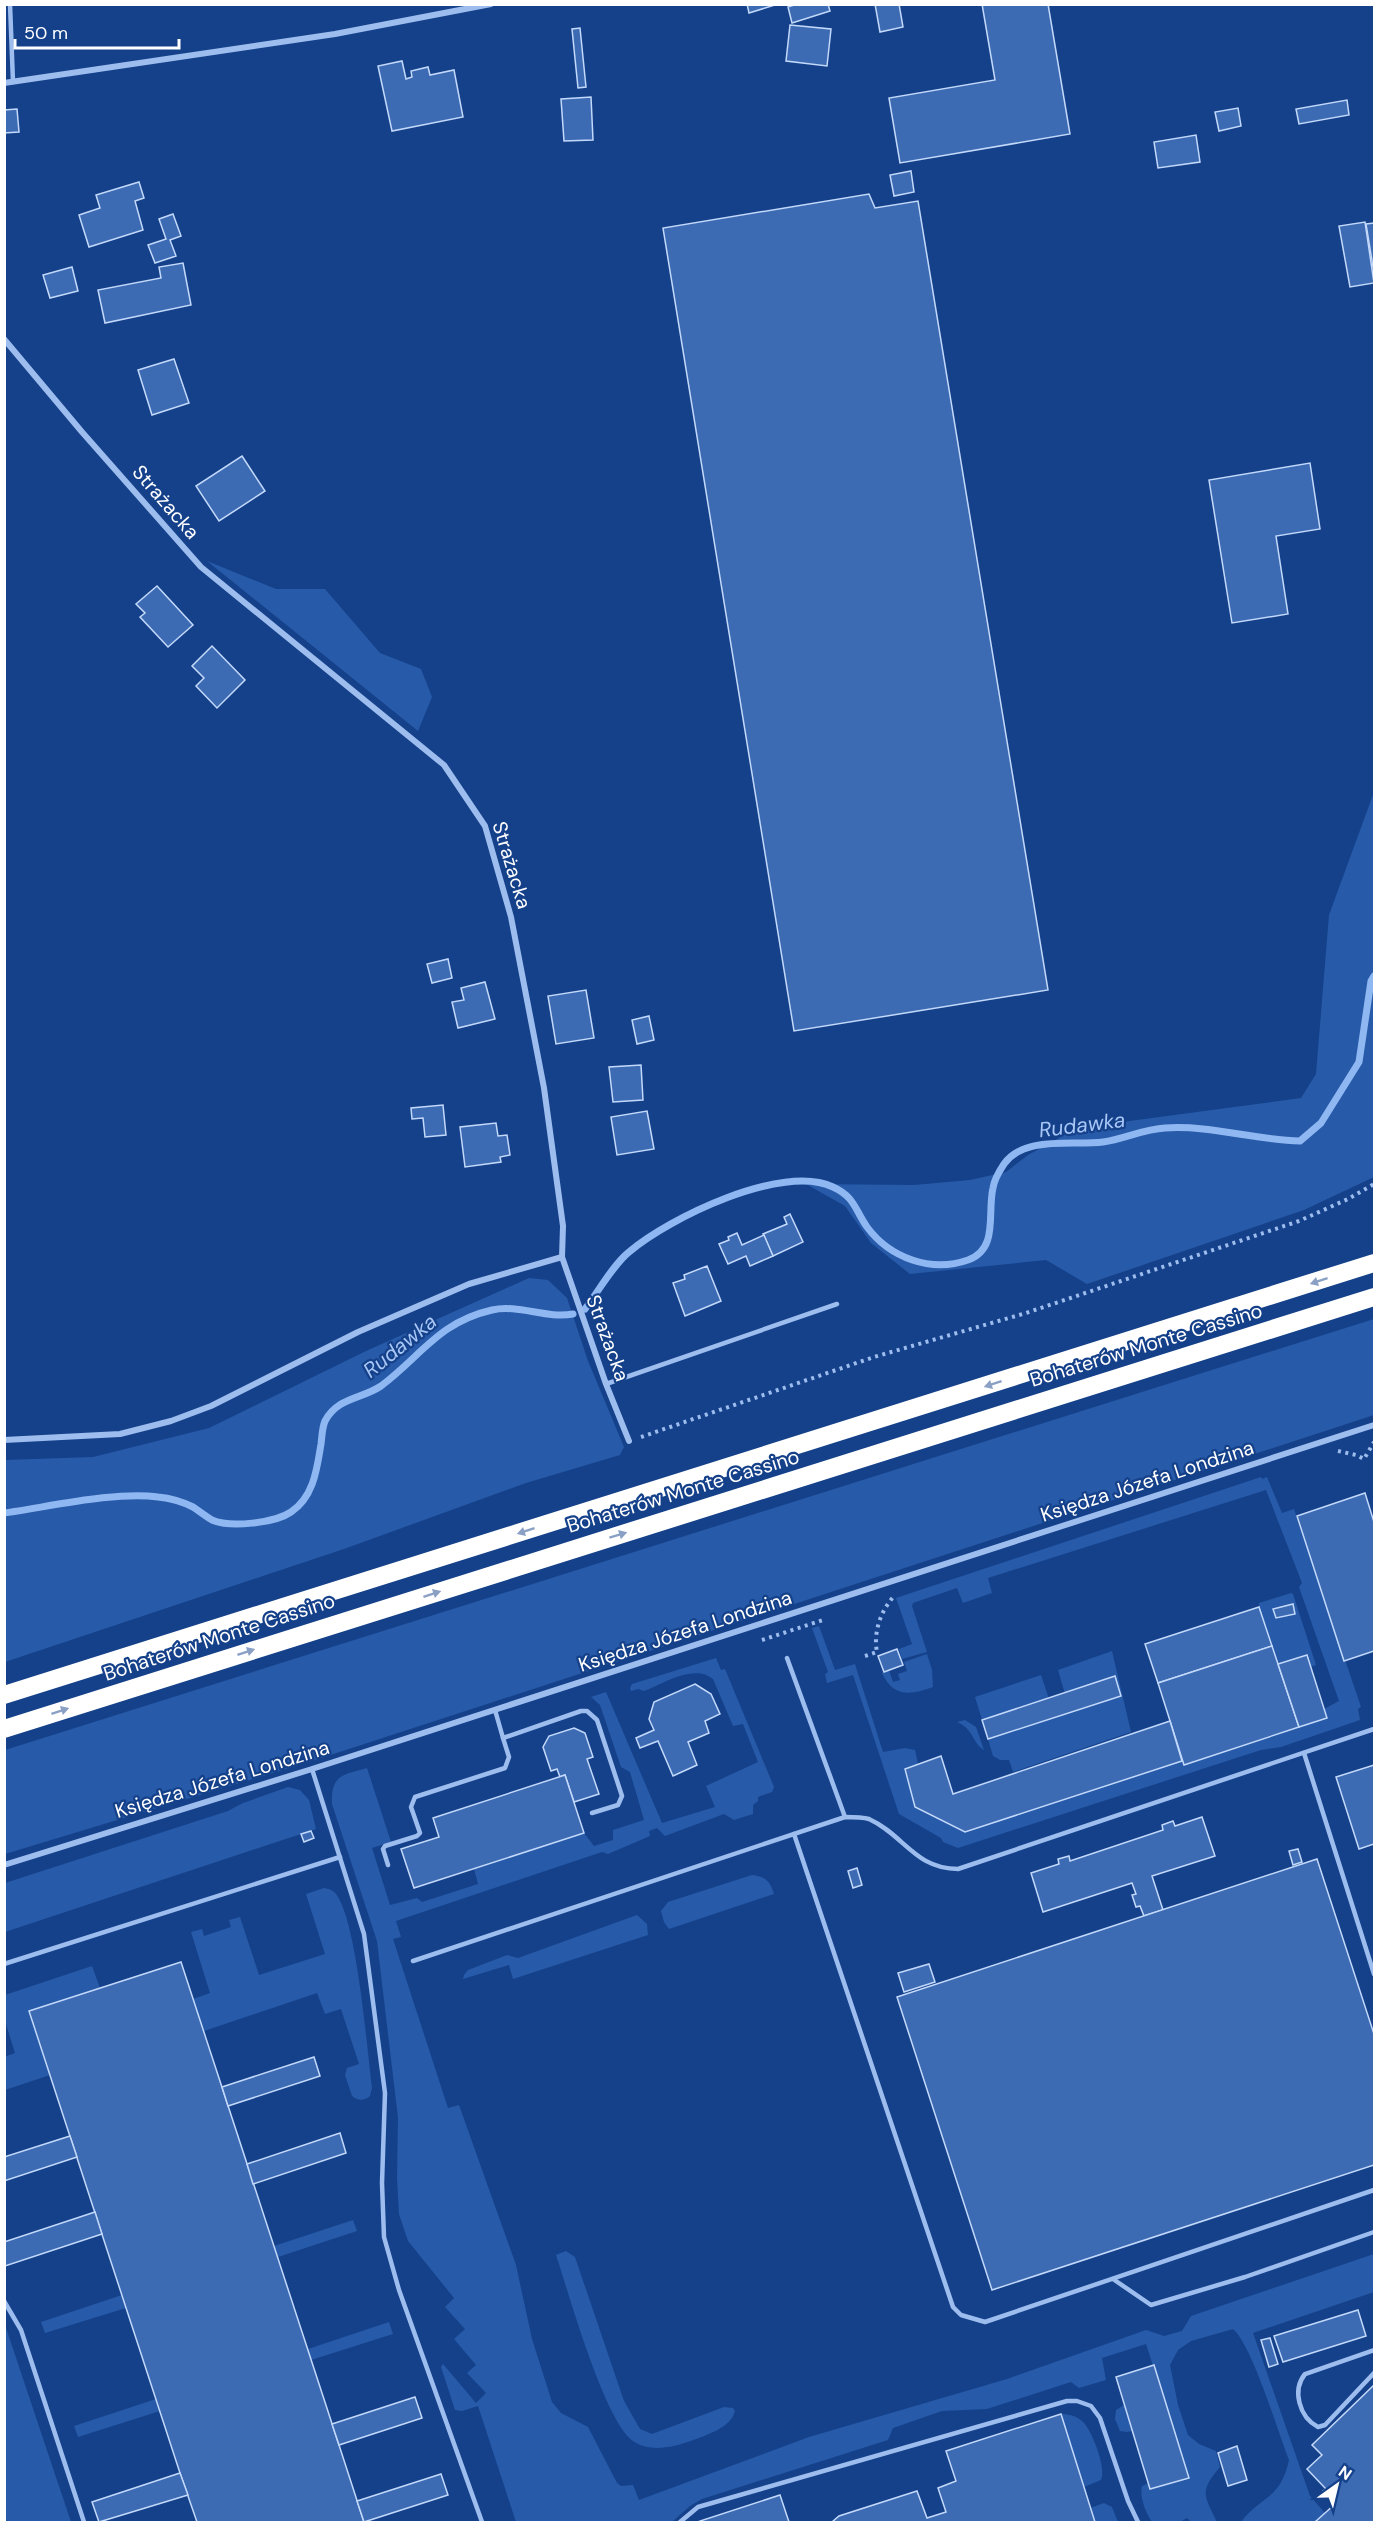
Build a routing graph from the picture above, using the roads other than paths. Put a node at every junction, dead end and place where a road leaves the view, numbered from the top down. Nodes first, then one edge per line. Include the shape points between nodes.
1 (10, 4) edge
2 (491, 4) edge
3 (14, 82) junction
4 (4, 83) edge
5 (4, 339) edge
6 (562, 1257) junction
7 (1374, 1263) edge
8 (1374, 1297) edge
9 (837, 1304) dead end
10 (606, 1384) junction
11 (1374, 1427) edge
12 (4, 1440) edge
13 (629, 1441) road end
14 (787, 1658) dead end
15 (4, 1695) edge
16 (495, 1710) junction
17 (4, 1729) edge
18 (1374, 1729) edge
19 (503, 1738) junction
20 (1304, 1753) junction
21 (312, 1769) junction
22 (592, 1813) dead end
23 (845, 1817) junction
24 (794, 1834) junction
25 (340, 1857) junction
26 (4, 1865) edge
27 (388, 1865) dead end
28 (413, 1960) dead end
29 (4, 1964) edge
30 (1374, 1974) edge
31 (1374, 2190) edge
32 (1374, 2232) edge
33 (1113, 2279) junction
34 (4, 2301) edge
35 (1374, 2350) edge
36 (1374, 2373) edge
37 (84, 2523) edge
38 (482, 2523) edge
39 (680, 2523) edge
40 (1138, 2523) edge

1 - 3 lane
2 - 3 street via 334,34
3 - 4 street
5 - 6 street, Strażacka via 201,567 444,765 485,826 511,917 544,1088 563,1226
6 - 10 street, Strażacka
6 - 12 street via 469,1284 358,1332 211,1406 171,1421 120,1434
7 -> 15 highway, Bohaterów Monte Cassino
17 -> 8 highway, Bohaterów Monte Cassino
9 - 10 lane
10 - 13 street, Strażacka
11 - 16 street, Księdza Józefa Londzina
14 - 23 lane
16 - 19 lane
16 - 21 street, Księdza Józefa Londzina
18 - 20 lane
19 - 22 lane via 581,1711 592,1714 622,1796 618,1804
19 - 27 lane via 509,1757 505,1768 415,1797 411,1807 420,1833 383,1849
20 - 23 lane via 958,1869 942,1869 928,1863 866,1818
20 - 30 lane
21 - 25 lane
21 - 26 street, Księdza Józefa Londzina
23 - 24 lane
24 - 28 lane
24 - 33 lane via 953,2307 962,2315 985,2322
25 - 29 lane
25 - 38 lane via 364,1934 386,2093 384,2237
31 - 33 lane
32 - 33 lane via 1150,2305
34 - 37 lane via 21,2330
35 - 36 lane via 1305,2374 1298,2382 1296,2395 1310,2423 1325,2425
39 - 40 lane via 698,2507 1066,2401 1084,2403 1096,2411

